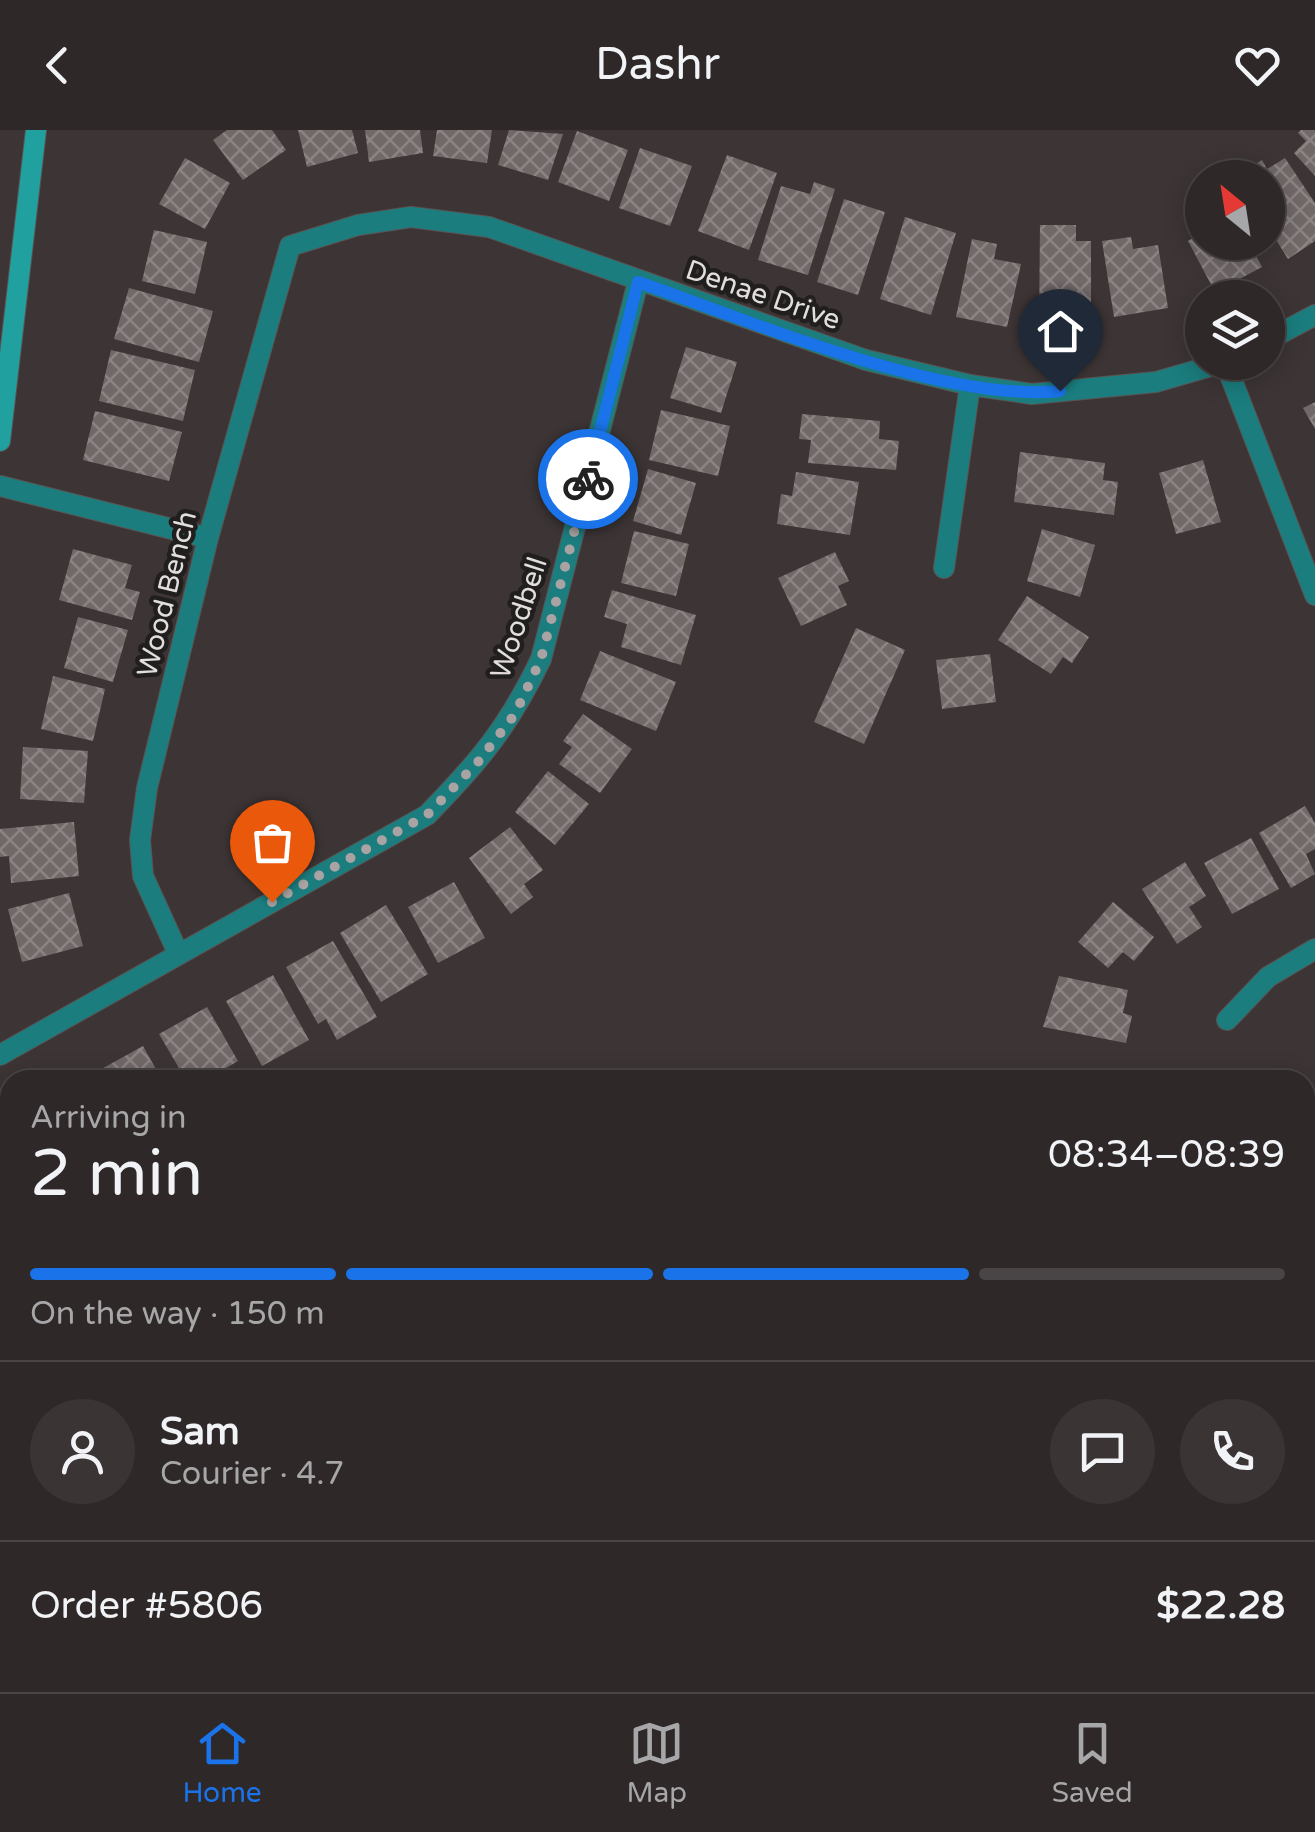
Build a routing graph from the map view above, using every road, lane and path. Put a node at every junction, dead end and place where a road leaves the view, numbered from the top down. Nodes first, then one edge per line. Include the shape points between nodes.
1 (36, 130) edge
2 (290, 246) joint
3 (638, 282) junction
4 (1315, 315) edge
5 (1285, 331) edge
6 (1185, 374) edge
7 (1232, 380) edge
8 (970, 385) junction
9 (0, 442) edge
10 (0, 486) edge
11 (208, 538) junction
12 (944, 568) dead end
13 (1315, 595) edge
14 (1315, 949) edge
15 (178, 954) junction
16 (1227, 1020) dead end
17 (0, 1055) edge

1 - 9 street
2 - 3 street, Denae Drive via 411,217 489,227
2 - 11 street, Wood Bench
3 - 8 street, Denae Drive via 866,360
3 - 15 street, Woodbell via 541,659 515,714 427,815
4 - 5 street
6 - 8 street, Denae Drive via 1032,394
7 - 13 street
8 - 12 street
10 - 11 street
11 - 15 street, Wood Bench via 140,840 144,876
14 - 16 street via 1268,977
15 - 17 street, Woodbell

